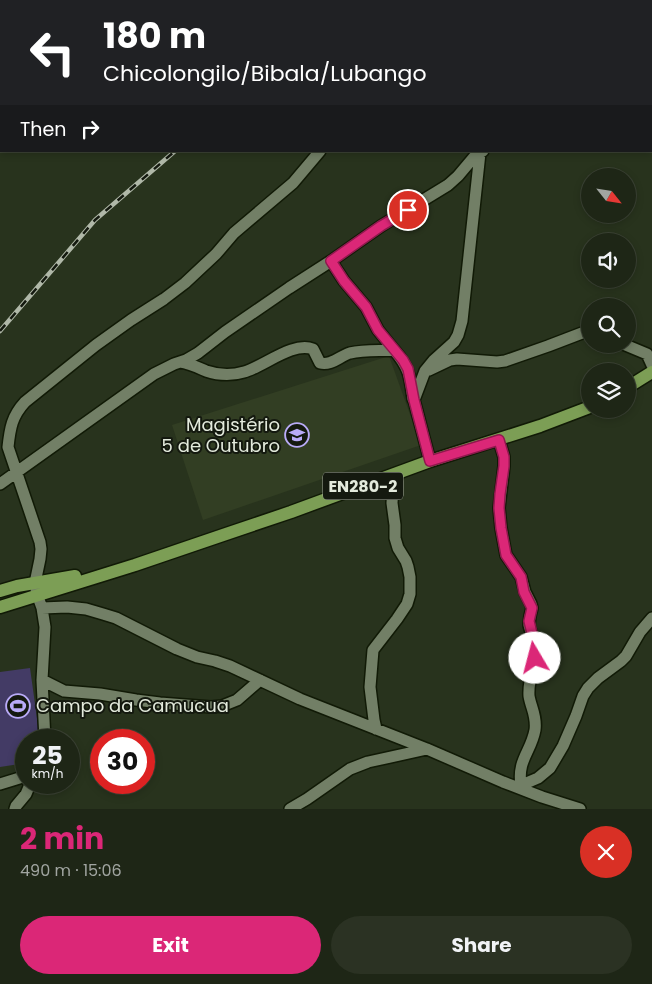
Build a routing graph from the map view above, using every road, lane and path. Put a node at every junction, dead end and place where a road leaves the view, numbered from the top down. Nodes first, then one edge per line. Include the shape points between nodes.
1 (319, 152) edge
2 (481, 152) edge
3 (331, 261) junction
4 (581, 333) edge
5 (636, 349) edge
6 (394, 350) junction
7 (178, 362) junction
8 (652, 365) edge
9 (425, 371) junction
10 (652, 372) edge
11 (636, 382) edge
12 (414, 400) junction
13 (581, 410) edge
14 (499, 440) junction
15 (430, 461) junction
16 (16, 473) junction
17 (398, 474) junction
18 (0, 484) edge
19 (36, 589) junction
20 (0, 591) edge
21 (0, 607) edge
22 (42, 608) junction
23 (652, 618) edge
24 (42, 680) junction
25 (260, 680) junction
26 (44, 729) edge
27 (376, 729) junction
28 (427, 749) junction
29 (15, 779) edge
30 (0, 784) edge
31 (519, 786) junction
32 (26, 794) edge
33 (552, 805) edge
34 (15, 809) edge
35 (290, 809) edge
36 (580, 809) edge

1 - 16 street via 293,183 234,233 185,283 96,345 25,402 12,420 8,447
2 - 3 street via 448,185
2 - 9 street via 461,329 454,342
3 - 6 street
3 - 7 street via 198,353
4 - 9 street via 505,361 457,359
5 - 8 street via 647,354
6 - 7 street via 348,354 324,364 313,349 304,347 274,357 246,372 228,375
6 - 12 street via 408,369
7 - 16 street via 154,374
9 - 12 street
10 - 11 main road
12 - 15 street
13 - 14 main road, EN280-2
14 - 15 main road, EN280-2
14 - 31 street via 504,457 499,508 501,528 506,555 521,577 531,604 529,625 536,650 529,685 536,724 522,761
15 - 17 main road, EN280-2
16 - 18 street
16 - 19 street via 40,542
17 - 19 main road, EN280-2 via 135,565
17 - 27 street via 392,503 395,538 408,567 410,594 407,604 373,650 370,688
19 - 20 main road, EN280-2 via 17,586
19 - 21 main road, EN280-2
19 - 22 street
22 - 24 street via 45,627
22 - 25 street via 86,610 116,618 177,649 230,666
23 - 31 street via 626,656 588,688 550,768 538,778
24 - 25 street via 64,691 211,707 230,704
24 - 26 street
25 - 27 street
27 - 28 street
28 - 31 street
28 - 35 street via 350,769
29 - 30 street
31 - 33 street
32 - 34 street
33 - 36 street

